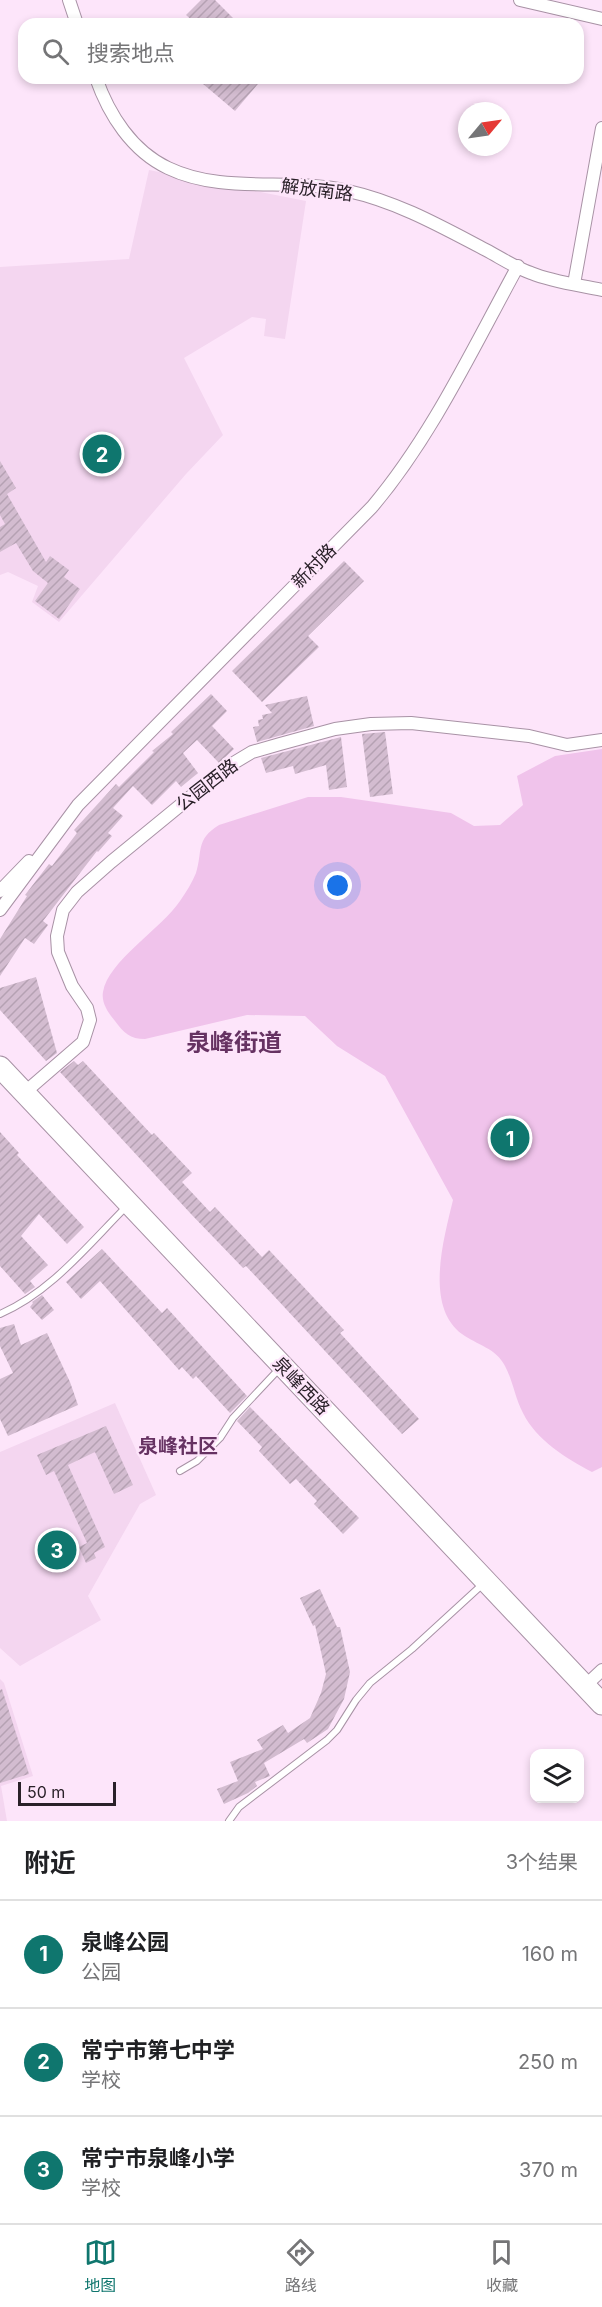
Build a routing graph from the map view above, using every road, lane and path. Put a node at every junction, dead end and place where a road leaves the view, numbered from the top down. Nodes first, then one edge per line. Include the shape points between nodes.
1 (69, 0) edge
2 (520, 0) edge
3 (75, 18) edge
4 (602, 19) edge
5 (98, 84) edge
6 (602, 128) edge
7 (518, 267) junction
8 (573, 284) junction
9 (602, 290) edge
10 (602, 740) edge
11 (61, 828) junction
12 (0, 891) edge
13 (0, 910) edge
14 (0, 1067) edge
15 (24, 1093) junction
16 (128, 1204) junction
17 (0, 1314) edge
18 (282, 1366) junction
19 (180, 1471) dead end
20 (486, 1581) junction
21 (602, 1670) edge
22 (585, 1686) junction
23 (602, 1704) edge
24 (229, 1821) edge

1 - 3 street
2 - 4 street
5 - 7 street, 解放南路 via 130,138 167,168 212,182 348,190 410,210
6 - 8 street
7 - 8 street, 解放南路
7 - 11 street, 新村路 via 392,484 78,805
8 - 9 street, 解放南路
10 - 15 street, 公园西路 via 567,745 529,736 411,723 371,724 335,729 252,752 227,767 76,892 63,910 58,952 90,1020 83,1042
11 - 12 street, 新村路
11 - 13 street, 新村路
14 - 15 highway, 泉峰西路
15 - 16 highway, 泉峰西路
16 - 17 lane via 39,1291
16 - 18 highway, 泉峰西路
18 - 19 lane via 233,1418 220,1438 197,1461
18 - 20 highway, 泉峰西路
20 - 22 highway, 泉峰西路
20 - 24 lane via 370,1683 327,1740 239,1807
21 - 22 street
22 - 23 highway, 泉峰西路

